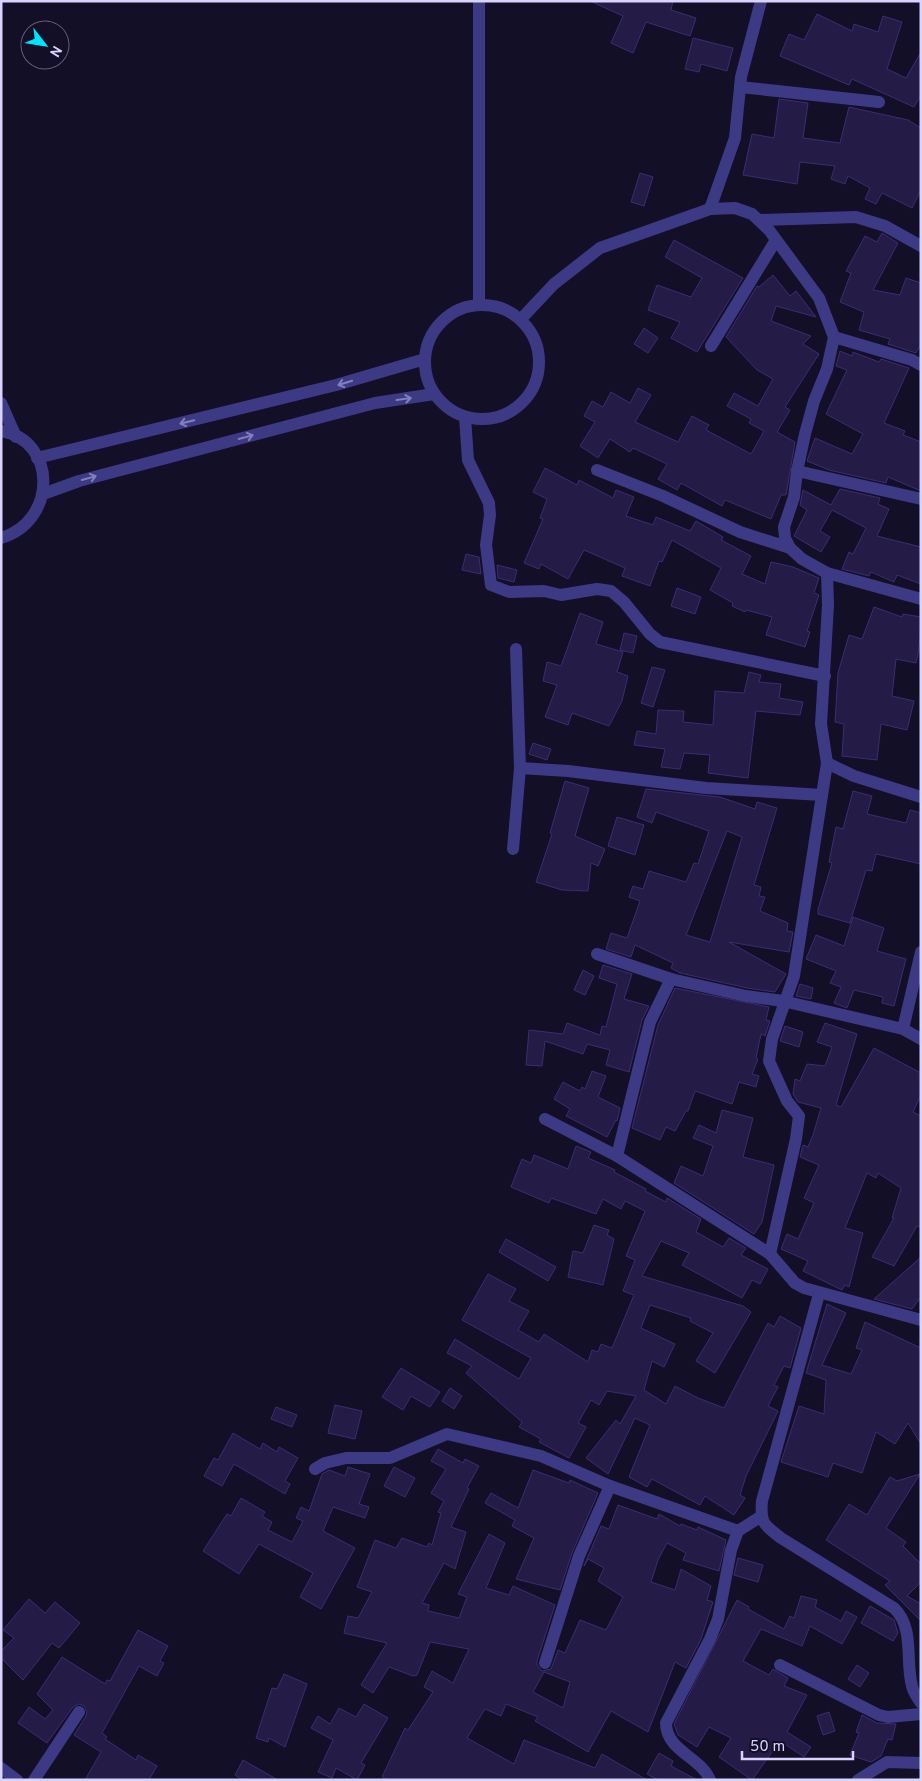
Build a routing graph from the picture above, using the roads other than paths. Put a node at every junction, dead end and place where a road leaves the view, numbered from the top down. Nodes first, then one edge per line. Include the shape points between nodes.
1 (479, 1) edge
2 (761, 1) edge
3 (740, 87) junction
4 (879, 102) dead end
5 (710, 209) junction
6 (759, 220) junction
7 (776, 240) junction
8 (921, 246) edge
9 (480, 305) junction
10 (521, 319) junction
11 (834, 337) junction
12 (711, 346) dead end
13 (425, 359) junction
14 (921, 365) edge
15 (434, 394) junction
16 (1, 403) edge
17 (465, 417) junction
18 (1, 431) edge
19 (16, 437) junction
20 (37, 458) junction
21 (597, 470) dead end
22 (797, 471) junction
23 (43, 494) junction
24 (921, 499) edge
25 (1, 538) edge
26 (790, 548) junction
27 (827, 573) junction
28 (921, 599) edge
29 (516, 649) dead end
30 (825, 676) junction
31 (827, 763) junction
32 (520, 768) junction
33 (822, 795) junction
34 (921, 797) edge
35 (513, 849) dead end
36 (921, 952) edge
37 (597, 954) dead end
38 (671, 979) junction
39 (783, 1001) junction
40 (903, 1029) junction
41 (921, 1039) edge
42 (545, 1119) dead end
43 (617, 1156) junction
44 (770, 1254) junction
45 (819, 1294) junction
46 (921, 1320) edge
47 (315, 1469) dead end
48 (610, 1486) junction
49 (760, 1517) junction
50 (738, 1531) junction
51 (545, 1663) dead end
52 (780, 1665) dead end
53 (921, 1703) edge
54 (79, 1712) dead end
55 (921, 1714) edge
56 (921, 1763) edge
57 (1, 1768) edge
58 (17, 1780) edge
59 (34, 1780) edge
60 (710, 1780) edge
61 (858, 1780) edge

1 - 9 street
2 - 3 street
3 - 4 street
3 - 5 street via 735,138
5 - 6 street via 735,208
5 - 10 street via 600,248 554,284
6 - 7 street
6 - 8 street via 856,217 885,226
7 - 11 street via 819,298
7 - 12 street
9 - 10 street via 506,309
9 - 13 street via 453,313 438,325 429,341
10 - 17 street via 533,335 539,353 539,373 532,391 520,406 503,416 484,420
11 - 14 street
11 - 22 street
13 - 15 street via 427,377
13 -> 20 street via 336,386
15 - 17 street via 448,408
23 -> 15 street via 79,481 375,403
16 - 19 street
17 - 30 street via 468,460 490,503 486,545 491,585 509,592 544,591 560,595 611,591 660,642
18 - 19 street
19 - 20 street
20 - 23 street via 42,469
21 - 26 street via 664,496 740,532
22 - 24 street
22 - 26 street via 794,497 784,527
23 - 25 street via 32,519 19,531
26 - 27 street
27 - 28 street
27 - 30 street
29 - 32 street
30 - 31 street via 821,724
31 - 33 street
31 - 34 street via 854,776
32 - 33 street via 698,788
32 - 35 street
33 - 39 street via 794,976
36 - 40 street
37 - 38 street
38 - 39 street
38 - 43 street via 650,1022
39 - 40 street
39 - 44 street via 769,1061 787,1101 799,1116
40 - 41 street
42 - 43 street
43 - 44 street
44 - 45 street via 795,1283
45 - 46 street
45 - 49 street
47 - 48 street via 346,1458 390,1458 447,1434 541,1456
48 - 50 street
48 - 51 street via 579,1556
49 - 50 street
49 - 53 street via 781,1538 902,1616 912,1687
50 - 60 street via 731,1550 718,1619 666,1723 666,1732 674,1744 707,1772
52 - 55 street via 879,1715
54 - 59 street
56 - 61 street via 887,1762
57 - 58 street

